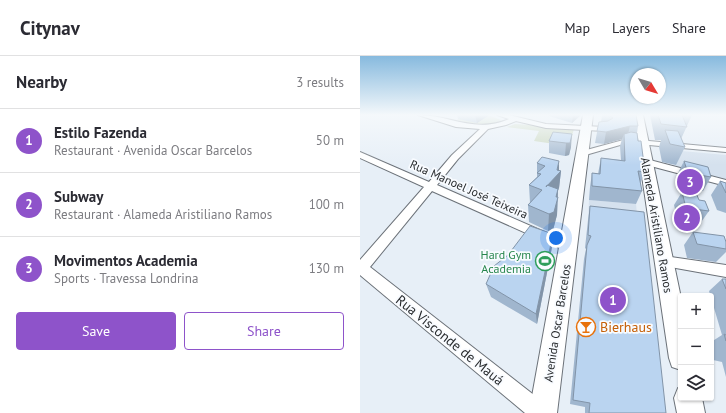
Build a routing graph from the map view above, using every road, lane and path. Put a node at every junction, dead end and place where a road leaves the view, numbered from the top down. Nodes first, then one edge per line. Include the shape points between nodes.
1 (481, 132) edge
2 (585, 132) edge
3 (610, 132) edge
4 (636, 132) edge
5 (635, 142) junction
6 (726, 150) edge
7 (582, 154) junction
8 (360, 155) edge
9 (646, 162) junction
10 (726, 183) edge
11 (430, 186) junction
12 (568, 247) junction
13 (664, 261) junction
14 (360, 268) edge
15 (726, 271) edge
16 (678, 341) edge
17 (689, 401) edge
18 (542, 413) edge
19 (691, 413) edge

1 - 11 street
2 - 7 main road, Avenida Oscar Barcelos
3 - 5 street
4 - 5 main road, Alameda Aristiliano Ramos
5 - 6 street
5 - 7 street
5 - 9 main road, Alameda Aristiliano Ramos
7 - 12 main road, Avenida Oscar Barcelos
8 - 11 street, Rua Manoel José Teixeira
9 - 10 street
9 - 13 main road, Alameda Aristiliano Ramos
11 - 12 street, Rua Manoel José Teixeira
11 - 14 street
12 - 18 main road, Avenida Oscar Barcelos
13 - 15 street
13 - 16 main road, Alameda Aristiliano Ramos
14 - 18 street, Rua Visconde de Mauá
17 - 19 main road

